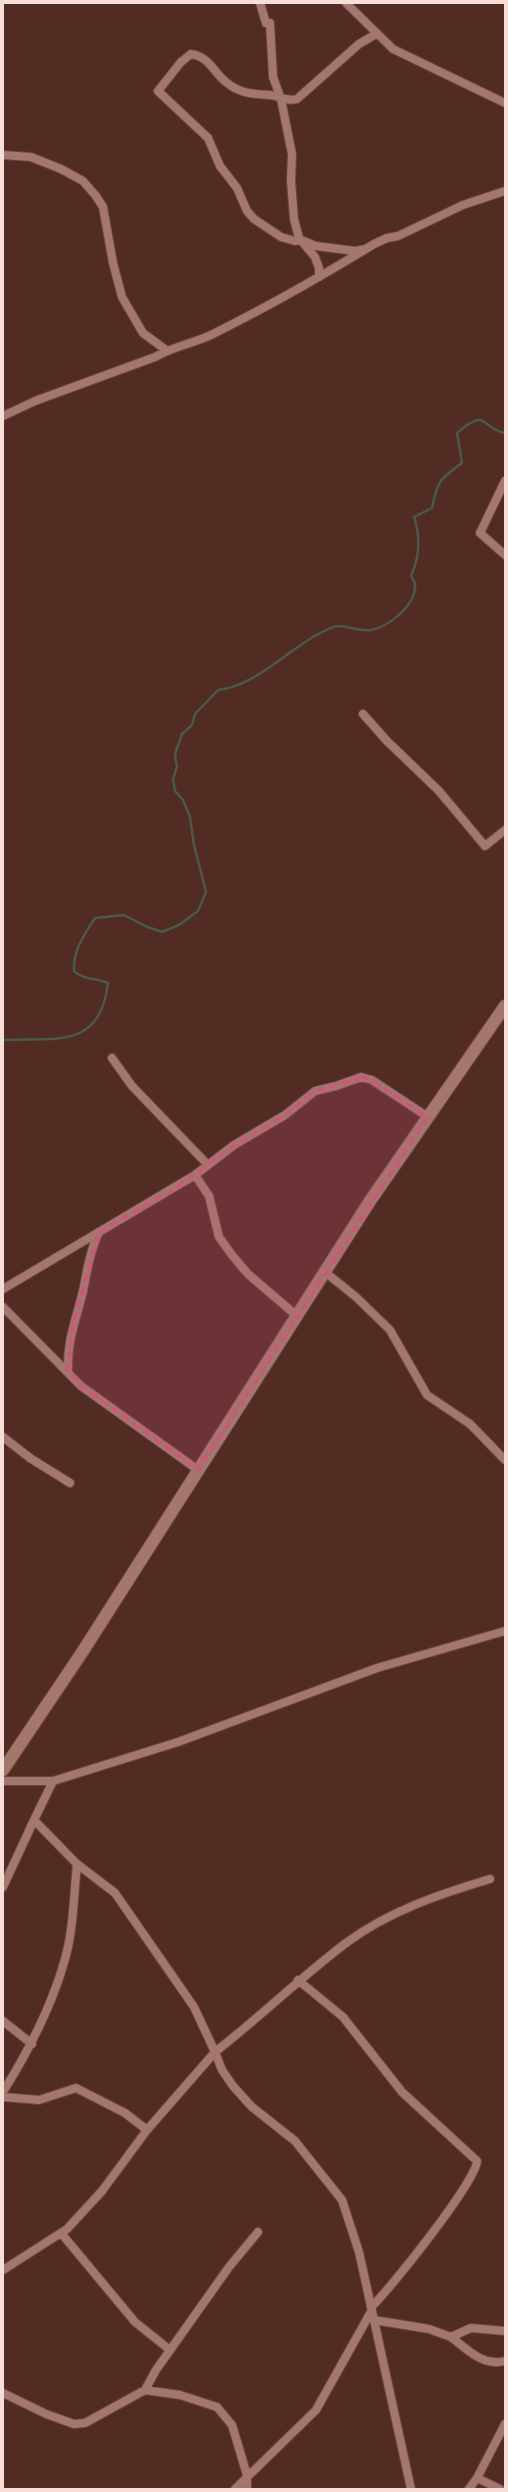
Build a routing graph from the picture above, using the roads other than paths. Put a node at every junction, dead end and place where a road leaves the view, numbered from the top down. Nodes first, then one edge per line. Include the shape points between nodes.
1 (260, 3) edge
2 (346, 3) edge
3 (376, 34) junction
4 (281, 99) junction
5 (505, 103) edge
6 (3, 155) edge
7 (505, 191) edge
8 (301, 240) junction
9 (366, 249) junction
10 (320, 278) junction
11 (166, 350) junction
12 (3, 416) edge
13 (505, 481) edge
14 (505, 555) edge
15 (363, 714) dead end
16 (505, 830) edge
17 (505, 1006) edge
18 (112, 1058) dead end
19 (428, 1117) junction
20 (208, 1165) junction
21 (195, 1176) junction
22 (99, 1232) junction
23 (324, 1272) junction
24 (3, 1289) edge
25 (3, 1307) edge
26 (297, 1316) junction
27 (68, 1370) junction
28 (3, 1437) edge
29 (505, 1460) edge
30 (198, 1470) junction
31 (70, 1483) dead end
32 (505, 1630) edge
33 (3, 1770) edge
34 (3, 1781) edge
35 (53, 1781) junction
36 (34, 1820) junction
37 (77, 1864) junction
38 (490, 1879) dead end
39 (3, 1887) edge
40 (298, 1980) junction
41 (3, 2021) edge
42 (32, 2044) junction
43 (215, 2052) junction
44 (3, 2092) edge
45 (3, 2097) edge
46 (147, 2130) junction
47 (258, 2232) dead end
48 (61, 2233) junction
49 (3, 2270) edge
50 (372, 2308) junction
51 (374, 2320) junction
52 (505, 2331) edge
53 (451, 2337) junction
54 (170, 2350) junction
55 (505, 2361) edge
56 (145, 2390) junction
57 (3, 2393) edge
58 (505, 2424) edge
59 (247, 2475) junction
60 (477, 2478) junction
61 (235, 2489) edge
62 (247, 2489) edge
63 (411, 2489) edge
64 (469, 2489) edge
65 (500, 2489) edge

1 - 4 street via 266,22 270,23 273,77
2 - 3 street
3 - 4 street via 359,44 297,99
3 - 5 street via 393,49
4 - 8 street via 292,154 294,219
4 - 8 street via 272,95 247,94 226,82 209,61 191,54 184,58 158,91 208,138 220,166 237,188 247,211 254,219 281,237
6 - 11 street via 31,157 61,169 83,181 96,196 103,207 122,297 143,333
7 - 9 street via 463,205
8 - 9 street via 316,246 341,250
8 - 10 street via 315,257
9 - 10 street
10 - 11 street via 212,335
11 - 12 street via 155,357 36,401
13 - 14 street via 480,533
15 - 16 street via 386,741 439,791 485,846
17 - 19 main road
18 - 20 street via 132,1086
19 - 20 street via 372,1080 361,1078 314,1091 285,1115 234,1145
19 - 23 main road
20 - 21 street
21 - 22 street
21 - 26 street via 209,1196 219,1237 232,1255 248,1274
22 - 24 street
22 - 27 street via 92,1246 67,1348
23 - 26 main road
23 - 29 street via 356,1297 390,1330 427,1395 470,1424
25 - 27 street
26 - 30 main road
27 - 30 street via 81,1386
28 - 31 street via 30,1458
30 - 33 main road via 83,1651
32 - 35 street via 378,1668 178,1742
34 - 35 street
35 - 36 street
36 - 37 street
36 - 39 street
37 - 42 street via 74,1908 67,1948 51,2000
37 - 43 street via 115,1893 194,2006
38 - 40 street via 436,1897 387,1918 347,1942
40 - 43 street
40 - 50 street via 343,2017 402,2092 477,2161 472,2174 429,2238
41 - 42 street
42 - 44 street
43 - 46 street
43 - 50 street via 222,2070 233,2086 252,2107 296,2141 342,2200 359,2252
45 - 46 street via 39,2100 76,2088 125,2113
46 - 48 street via 102,2191
47 - 54 street
48 - 49 street
48 - 54 street via 135,2322
50 - 51 street
50 - 59 street via 316,2410
51 - 53 street via 429,2329
51 - 63 street
52 - 53 street via 471,2328
53 - 55 street via 483,2360 498,2363
54 - 56 street
56 - 57 street via 85,2423 74,2424 46,2414
56 - 59 street via 180,2395 217,2407 232,2425
58 - 60 street
59 - 61 street
59 - 62 street
60 - 64 street
60 - 65 street

